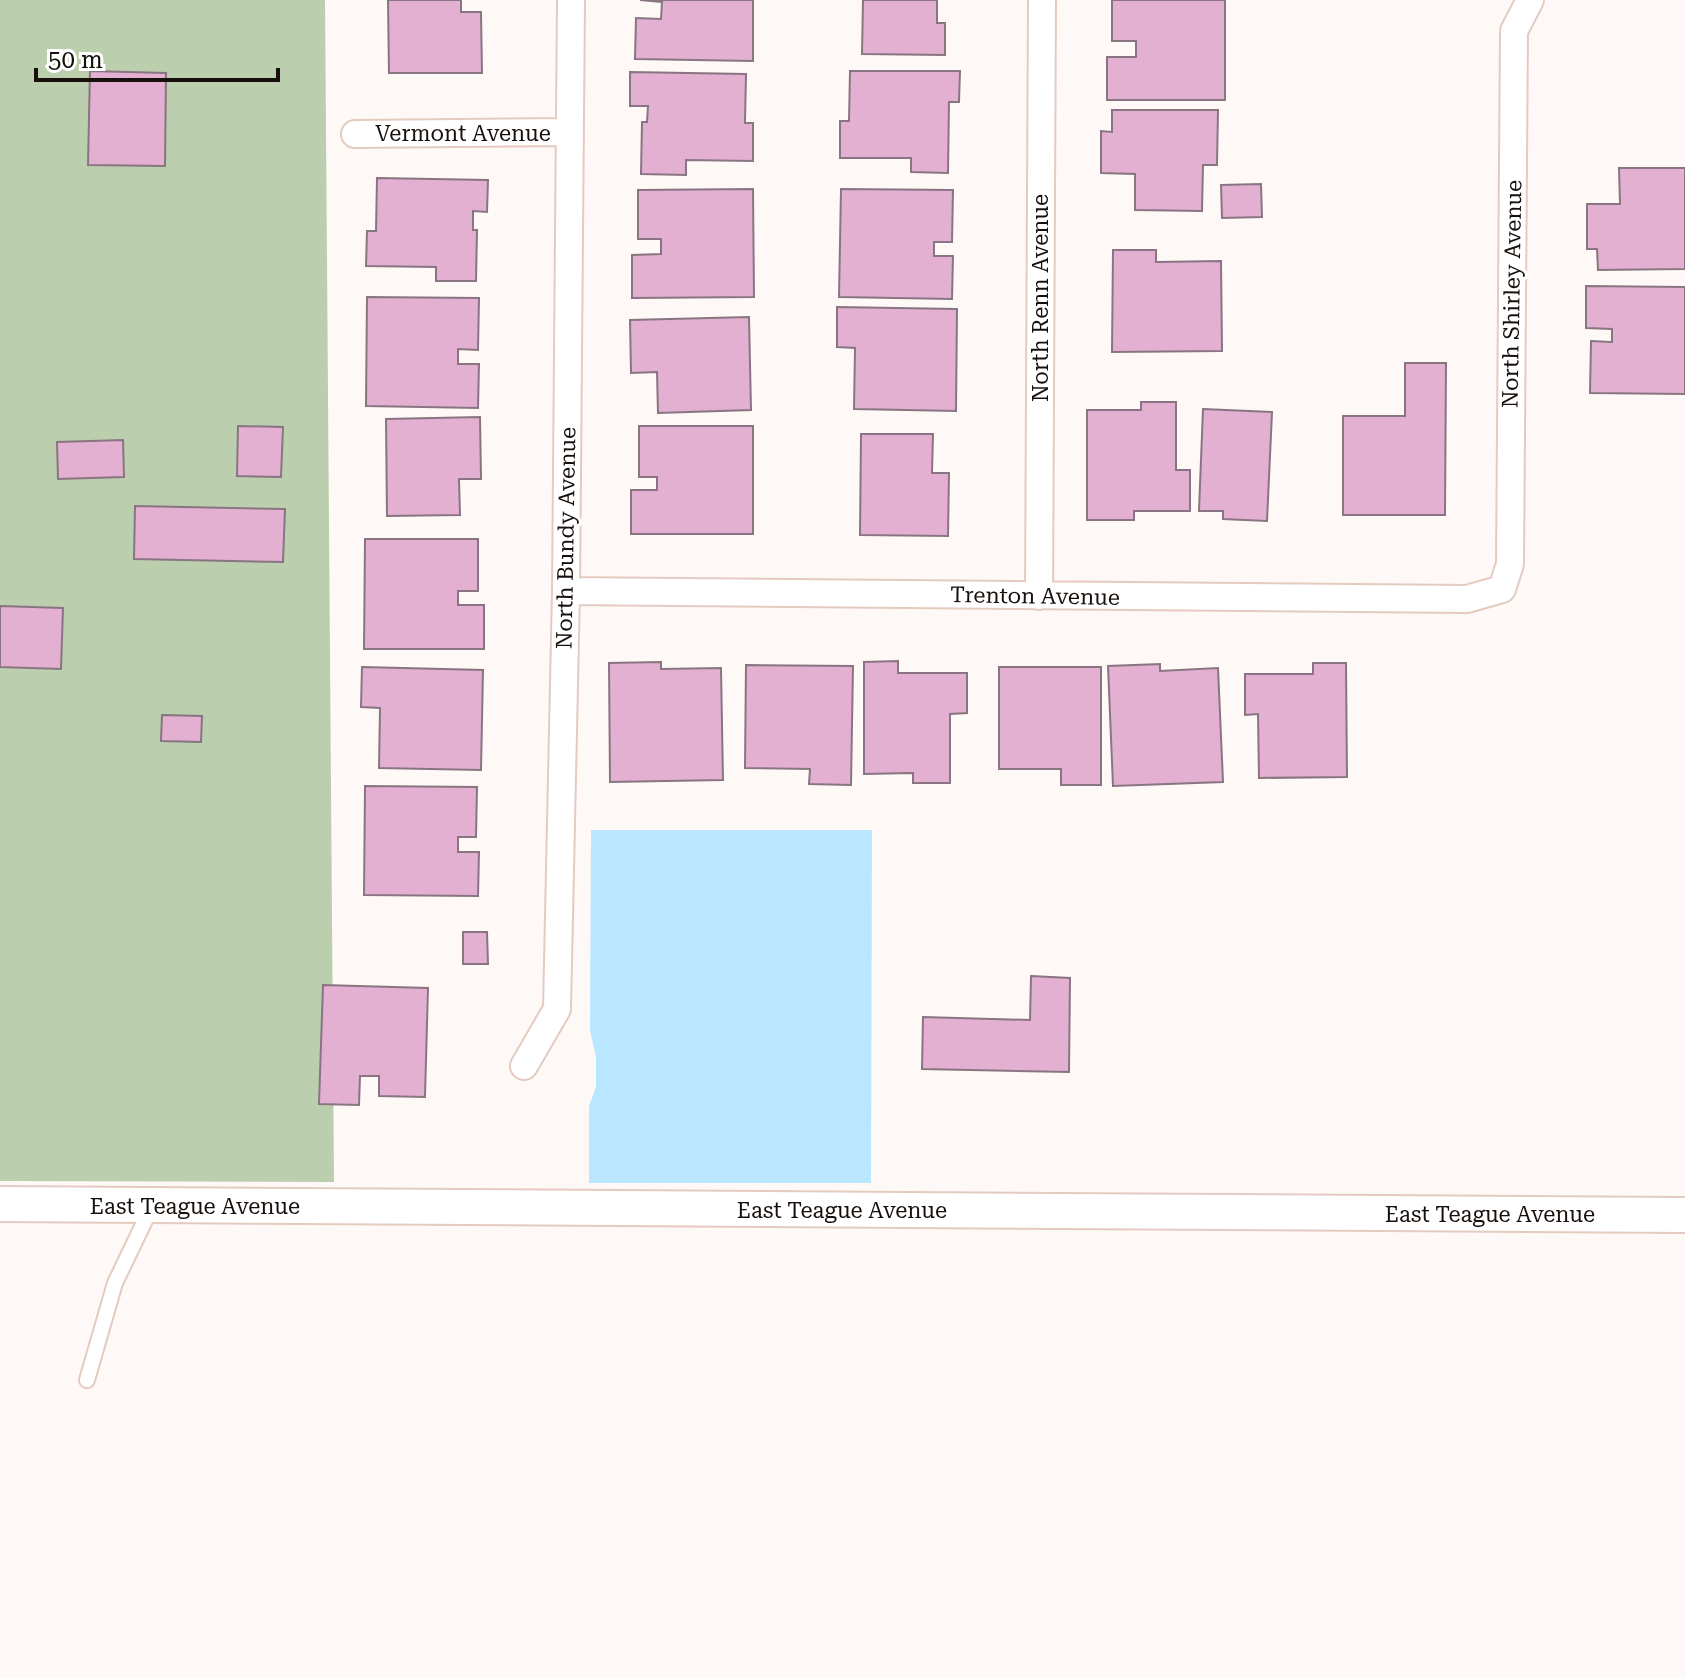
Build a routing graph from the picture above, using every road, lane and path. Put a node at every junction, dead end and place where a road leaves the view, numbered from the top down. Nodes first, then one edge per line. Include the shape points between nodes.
1 (571, 0) edge
2 (1042, 0) edge
3 (1529, 1) edge
4 (570, 132) junction
5 (355, 134) dead end
6 (1502, 589) joint
7 (566, 591) junction
8 (1039, 596) junction
9 (524, 1066) dead end
10 (0, 1204) edge
11 (152, 1206) junction
12 (1685, 1215) edge
13 (87, 1380) dead end

1 - 4 street, North Bundy Avenue
2 - 8 street, North Renn Avenue
3 - 6 street, North Shirley Avenue via 1514,31 1510,564
4 - 5 street, Vermont Avenue
4 - 7 street, North Bundy Avenue
6 - 8 street, Trenton Avenue via 1467,599
7 - 8 street, Trenton Avenue
7 - 9 street, North Bundy Avenue via 557,1009
10 - 11 street, East Teague Avenue
11 - 12 street, East Teague Avenue
11 - 13 lane via 115,1283

